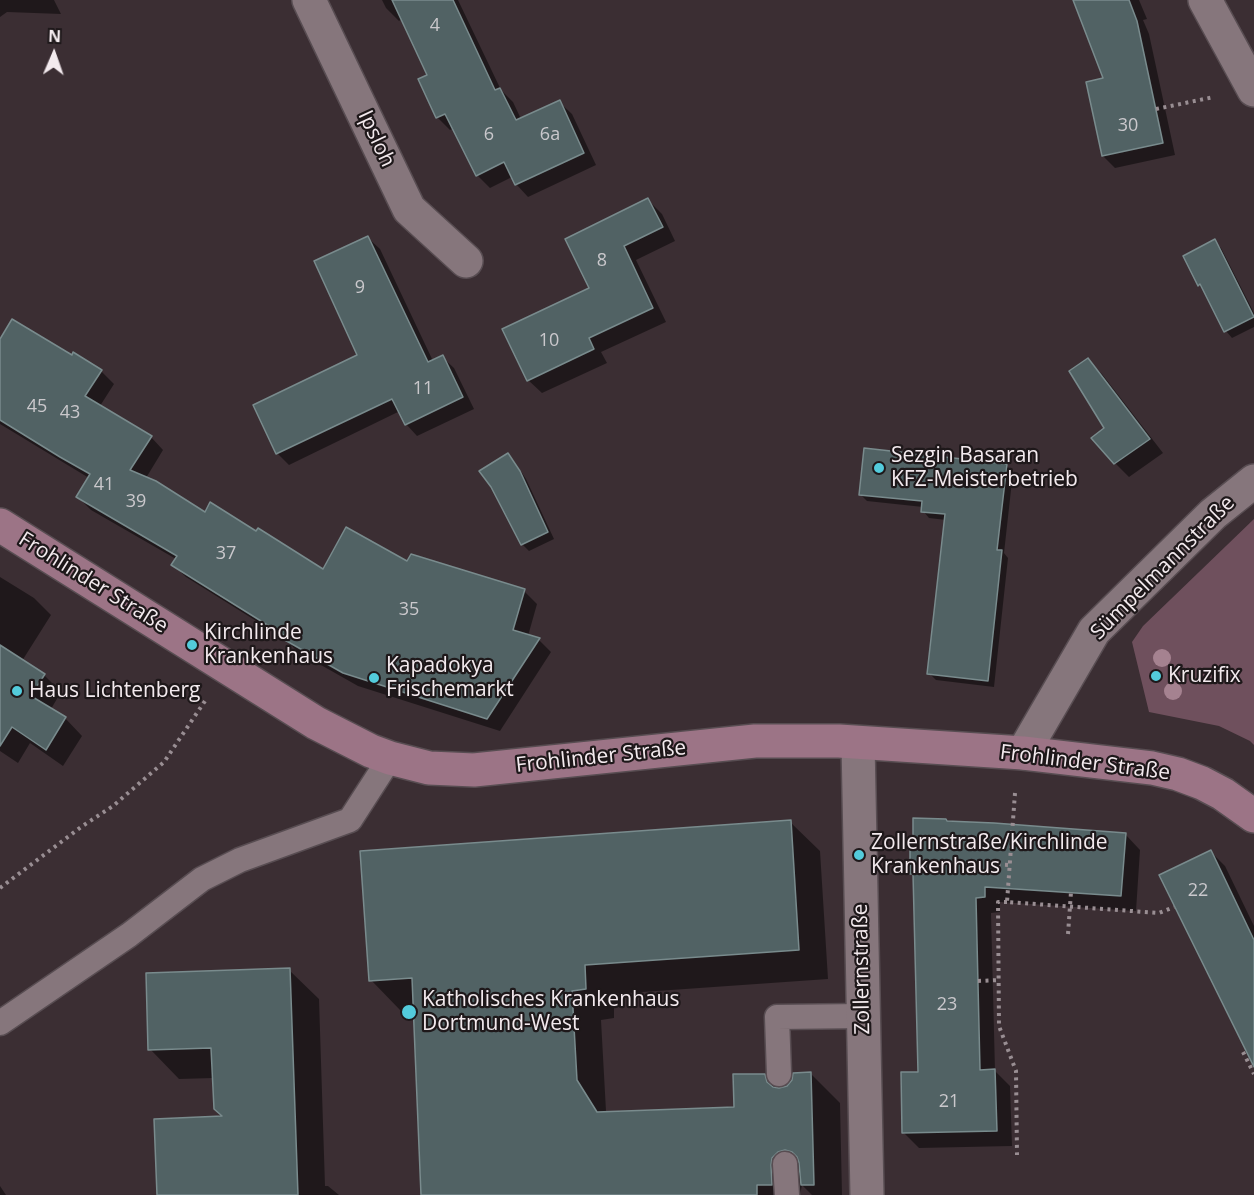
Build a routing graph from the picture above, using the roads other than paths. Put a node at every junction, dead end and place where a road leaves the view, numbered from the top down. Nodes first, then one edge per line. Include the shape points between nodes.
1 (309, 0) edge
2 (1205, 0) edge
3 (1252, 87) edge
4 (466, 261) dead end
5 (1254, 481) edge
6 (0, 525) edge
7 (858, 743) junction
8 (1023, 753) junction
9 (390, 758) junction
10 (1254, 816) edge
11 (863, 1016) junction
12 (0, 1023) edge
13 (779, 1074) dead end
14 (785, 1164) dead end
15 (787, 1195) edge
16 (867, 1195) edge

1 - 4 street, Ipsloh via 409,209
2 - 3 street
5 - 8 street, Sümpelmannstraße via 1213,514 1094,631
6 - 9 main road, Frohlinder Straße via 316,723
7 - 8 main road, Frohlinder Straße
7 - 9 main road, Frohlinder Straße via 755,741 474,770 429,768
7 - 11 street, Zollernstraße
8 - 10 main road, Frohlinder Straße via 1178,774 1216,790
9 - 12 lane via 350,820 240,860 201,879 129,935
11 - 13 lane via 777,1017
11 - 16 street, Zollernstraße
14 - 15 lane

